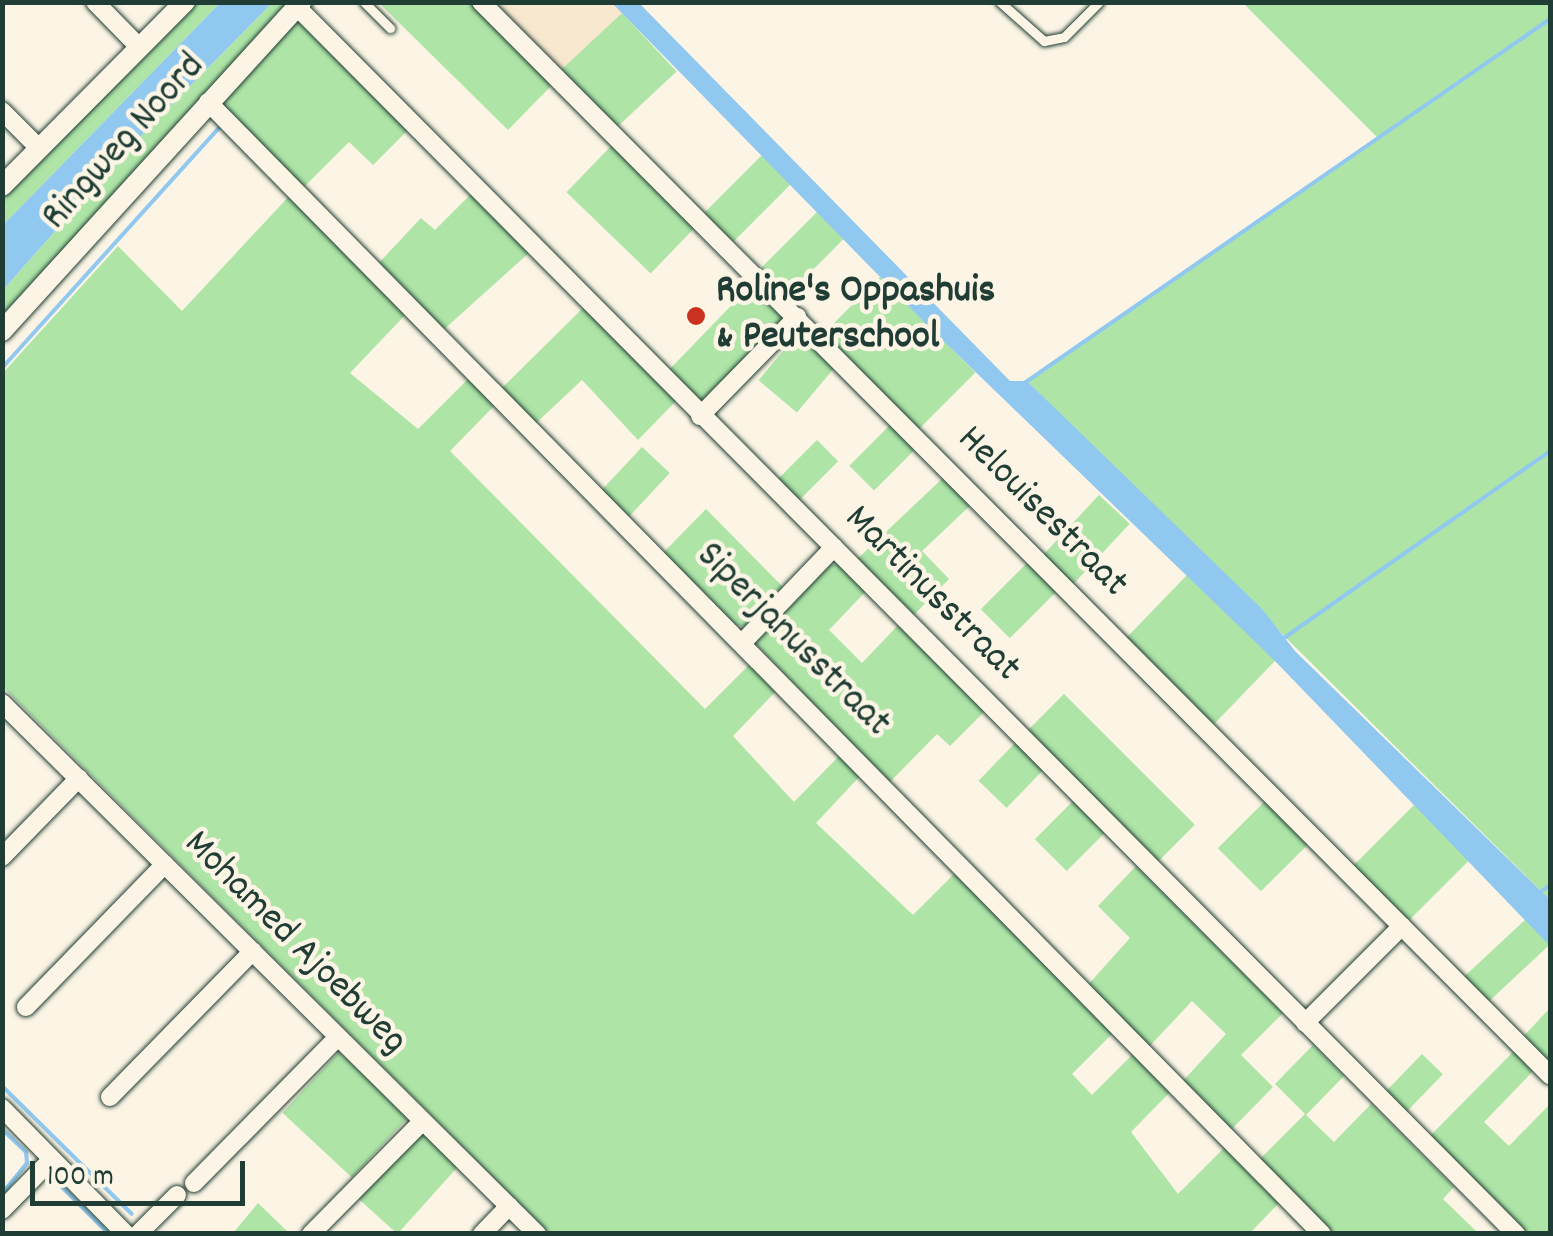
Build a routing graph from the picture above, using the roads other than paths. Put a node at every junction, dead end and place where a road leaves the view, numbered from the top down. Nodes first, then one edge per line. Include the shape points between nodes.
1 (94, 2) edge
2 (185, 2) edge
3 (364, 2) edge
4 (480, 2) edge
5 (1000, 2) edge
6 (1098, 2) edge
7 (299, 5) edge
8 (390, 28) dead end
9 (140, 48) junction
10 (208, 102) junction
11 (2, 111) edge
12 (39, 148) junction
13 (2, 186) edge
14 (798, 317) junction
15 (2, 331) edge
16 (700, 416) junction
17 (834, 547) junction
18 (744, 640) junction
19 (2, 703) edge
20 (80, 778) junction
21 (2, 857) edge
22 (165, 864) junction
23 (1402, 926) junction
24 (253, 951) junction
25 (26, 1006) dead end
26 (1304, 1023) junction
27 (338, 1037) junction
28 (1550, 1075) edge
29 (110, 1096) dead end
30 (2, 1108) edge
31 (422, 1122) junction
32 (51, 1160) junction
33 (194, 1183) dead end
34 (177, 1196) dead end
35 (509, 1206) junction
36 (2, 1210) edge
37 (126, 1234) edge
38 (138, 1234) edge
39 (311, 1234) edge
40 (482, 1234) edge
41 (536, 1234) edge
42 (1322, 1234) edge
43 (1516, 1234) edge

1 - 9 street
2 - 9 street
3 - 8 lane
4 - 14 street, Helouisestraat
5 - 6 lane via 1044,41 1064,37
7 - 10 street, Ringweg Noord
7 - 16 street, Martinusstraat
9 - 12 street
10 - 15 street, Ringweg Noord
10 - 18 street, Siperjanusstraat
11 - 12 street
12 - 13 street
14 - 16 street
14 - 23 street, Helouisestraat
16 - 17 street, Martinusstraat
17 - 18 street
17 - 26 street, Martinusstraat
18 - 42 street, Siperjanusstraat
19 - 20 street, Mohamed Ajoebweg
20 - 21 street
20 - 22 street, Mohamed Ajoebweg
22 - 24 street, Mohamed Ajoebweg
22 - 25 street
23 - 26 street
23 - 28 street, Helouisestraat
24 - 27 street, Mohamed Ajoebweg
24 - 29 street
26 - 43 street, Martinusstraat
27 - 31 street, Mohamed Ajoebweg
27 - 33 street
30 - 32 street
31 - 35 street, Mohamed Ajoebweg
31 - 39 street
32 - 36 street
32 - 37 street
34 - 38 street
35 - 40 street
35 - 41 street, Mohamed Ajoebweg

